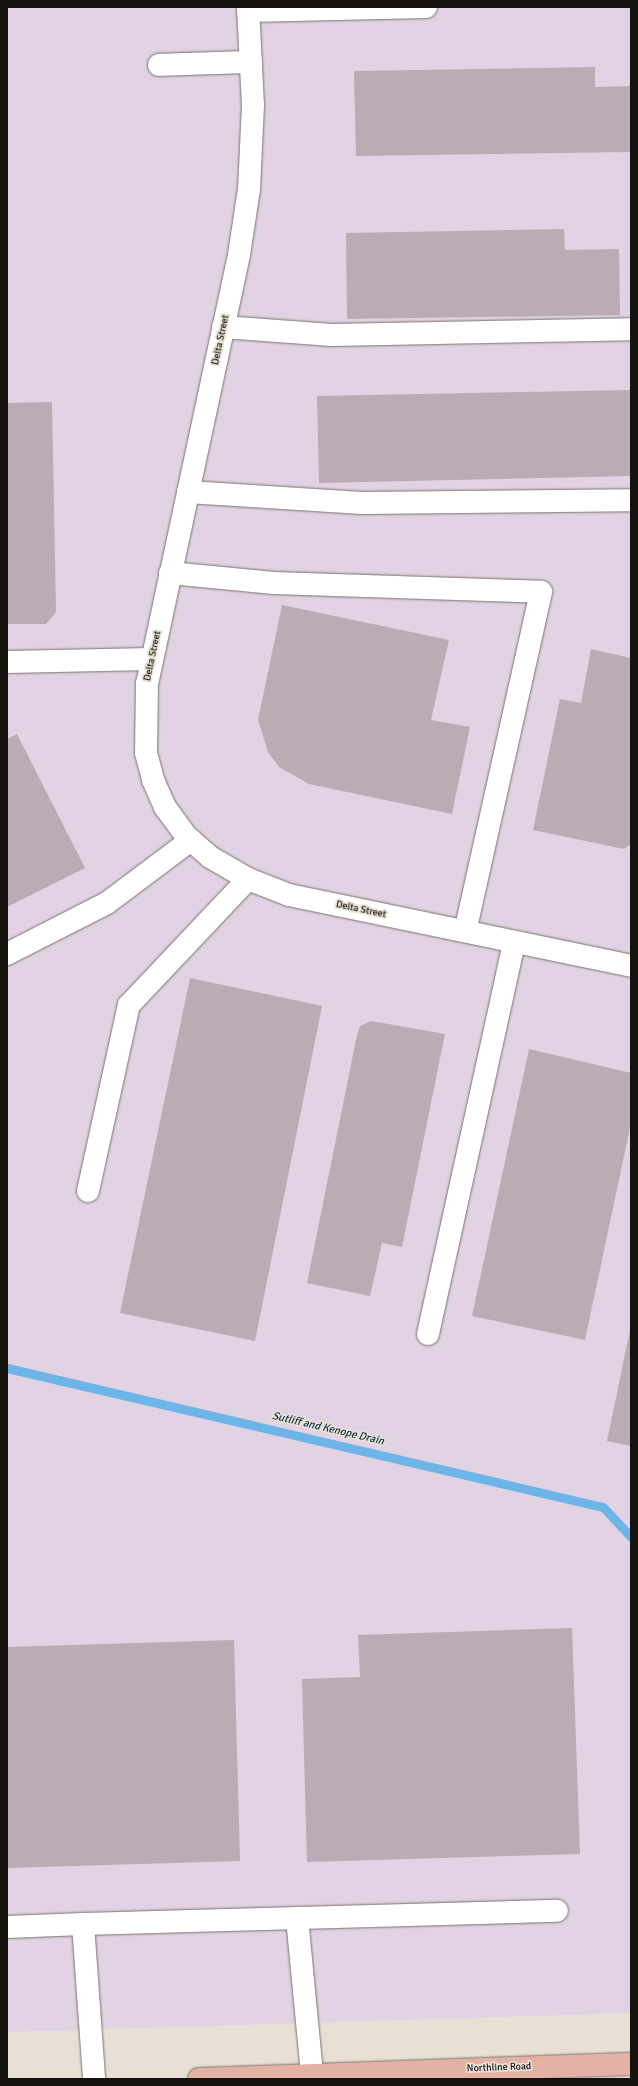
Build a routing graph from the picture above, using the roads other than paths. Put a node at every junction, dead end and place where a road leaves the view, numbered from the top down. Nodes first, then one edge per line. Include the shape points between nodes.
1 (426, 7) edge
2 (248, 9) edge
3 (251, 62) junction
4 (159, 65) dead end
5 (223, 327) junction
6 (631, 329) edge
7 (188, 492) junction
8 (631, 500) edge
9 (170, 573) junction
10 (152, 659) junction
11 (7, 662) edge
12 (191, 840) junction
13 (248, 879) junction
14 (465, 931) junction
15 (514, 942) junction
16 (7, 954) edge
17 (631, 966) edge
18 (88, 1191) dead end
19 (428, 1334) dead end
20 (557, 1911) dead end
21 (297, 1918) junction
22 (83, 1924) junction
23 (7, 1927) edge
24 (631, 2064) edge
25 (312, 2074) junction
26 (230, 2078) edge
27 (94, 2079) edge
28 (199, 2079) edge

1 - 2 street
2 - 3 street, Delta Street
3 - 4 street
3 - 5 street, Delta Street via 253,105 249,189
5 - 6 street via 332,335
5 - 7 street, Delta Street
7 - 8 street via 362,503
7 - 9 street, Delta Street
9 - 10 street, Delta Street
9 - 14 street via 274,583 540,592
10 - 11 street
10 - 12 street, Delta Street via 144,722 146,753 165,807
12 - 13 street, Delta Street via 210,856
12 - 16 street via 107,904
13 - 14 street, Delta Street via 289,895
13 - 18 street via 129,1005
14 - 15 street, Delta Street
15 - 17 street, Delta Street
15 - 19 street
20 - 21 street
21 - 22 street
21 - 25 street
22 - 23 street
22 - 27 street
24 - 25 main road, Northline Road
25 - 26 main road, Northline Road
26 - 28 main road, Northline Road

